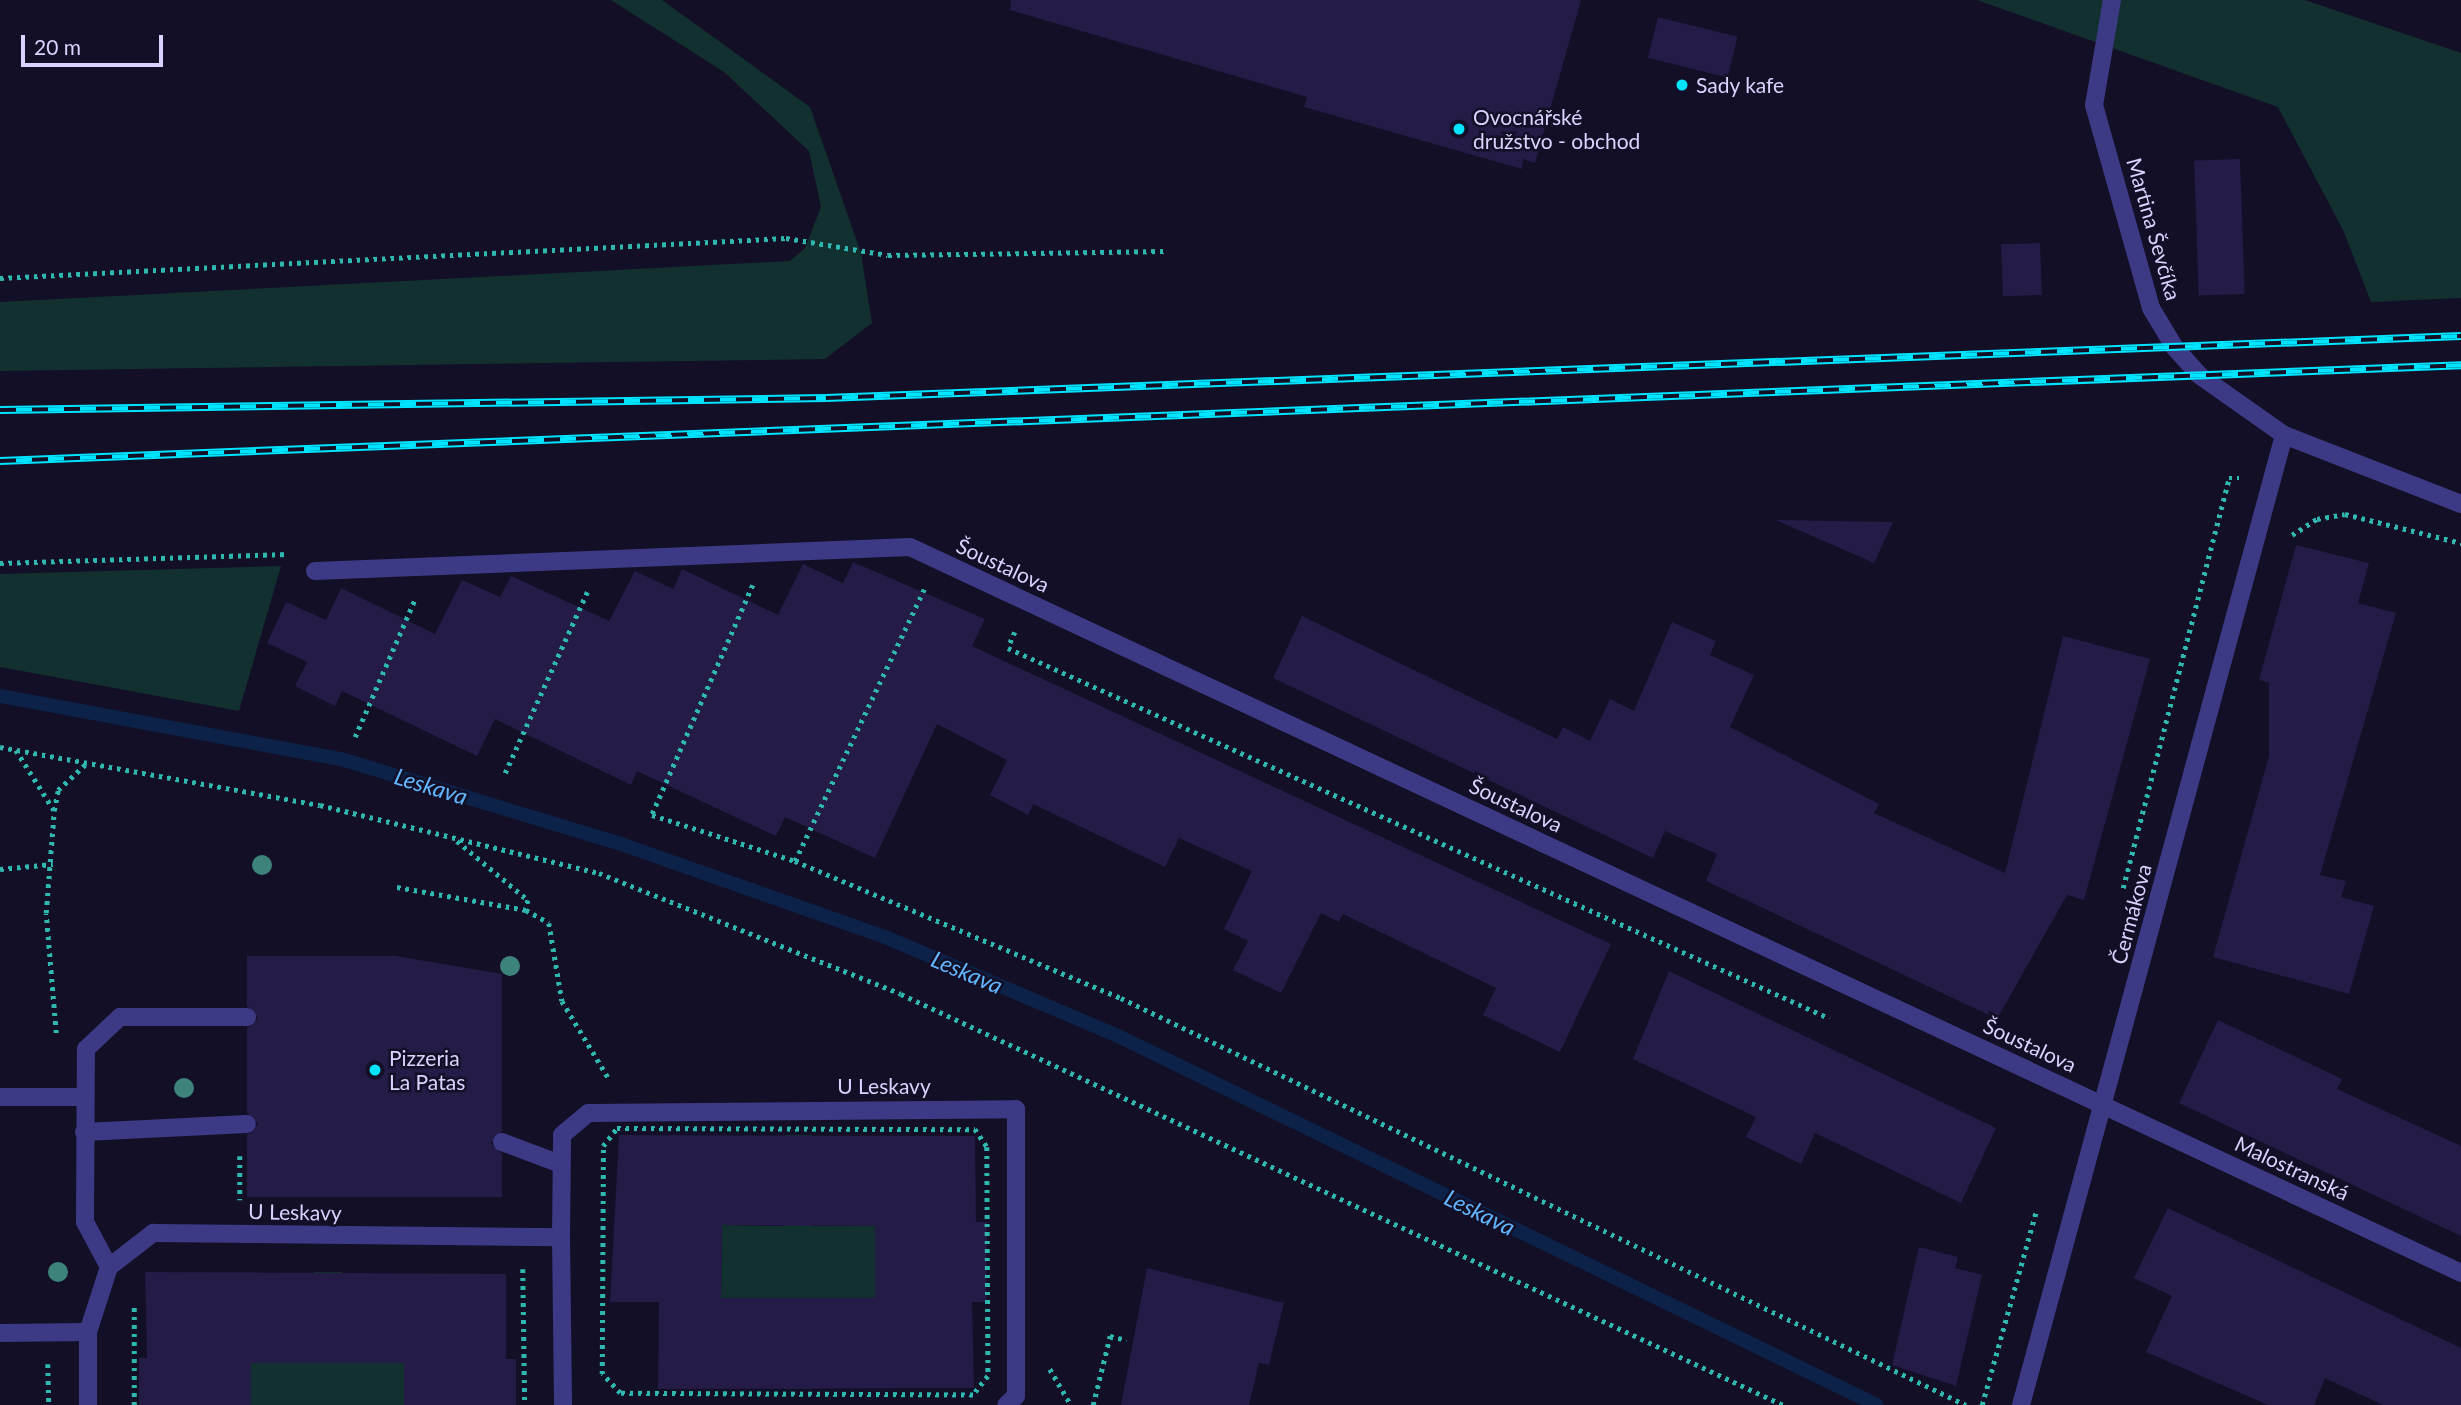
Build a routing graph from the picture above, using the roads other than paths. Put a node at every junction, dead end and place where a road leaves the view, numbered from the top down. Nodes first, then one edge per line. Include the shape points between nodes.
1 (2112, 0) edge
2 (2284, 435) junction
3 (2461, 504) edge
4 (314, 570) dead end
5 (247, 1017) dead end
6 (0, 1097) edge
7 (85, 1097) junction
8 (2104, 1104) junction
9 (247, 1124) dead end
10 (84, 1132) junction
11 (502, 1142) dead end
12 (558, 1163) junction
13 (561, 1237) junction
14 (109, 1267) junction
15 (2461, 1273) edge
16 (88, 1332) junction
17 (0, 1333) edge
18 (88, 1405) edge
19 (563, 1405) edge
20 (1006, 1405) edge
21 (2021, 1405) edge

1 - 2 street, Martina Ševčíka via 2094,105 2151,308 2199,375
2 - 3 street, Martina Ševčíka
2 - 8 street, Čermákova
4 - 8 street, Šoustalova via 910,547
5 - 7 street via 120,1017 86,1049
6 - 7 street
7 - 10 street
8 - 15 street, Malostranská
8 - 21 street, Čermákova
9 - 10 street
10 - 14 street via 85,1222
11 - 12 street
12 - 13 street, U Leskavy
12 - 20 street, U Leskavy via 562,1135 588,1113 620,1109 1016,1109 1016,1396
13 - 14 street, U Leskavy via 153,1233
13 - 19 street, U Leskavy
14 - 16 street
16 - 17 street
16 - 18 street

